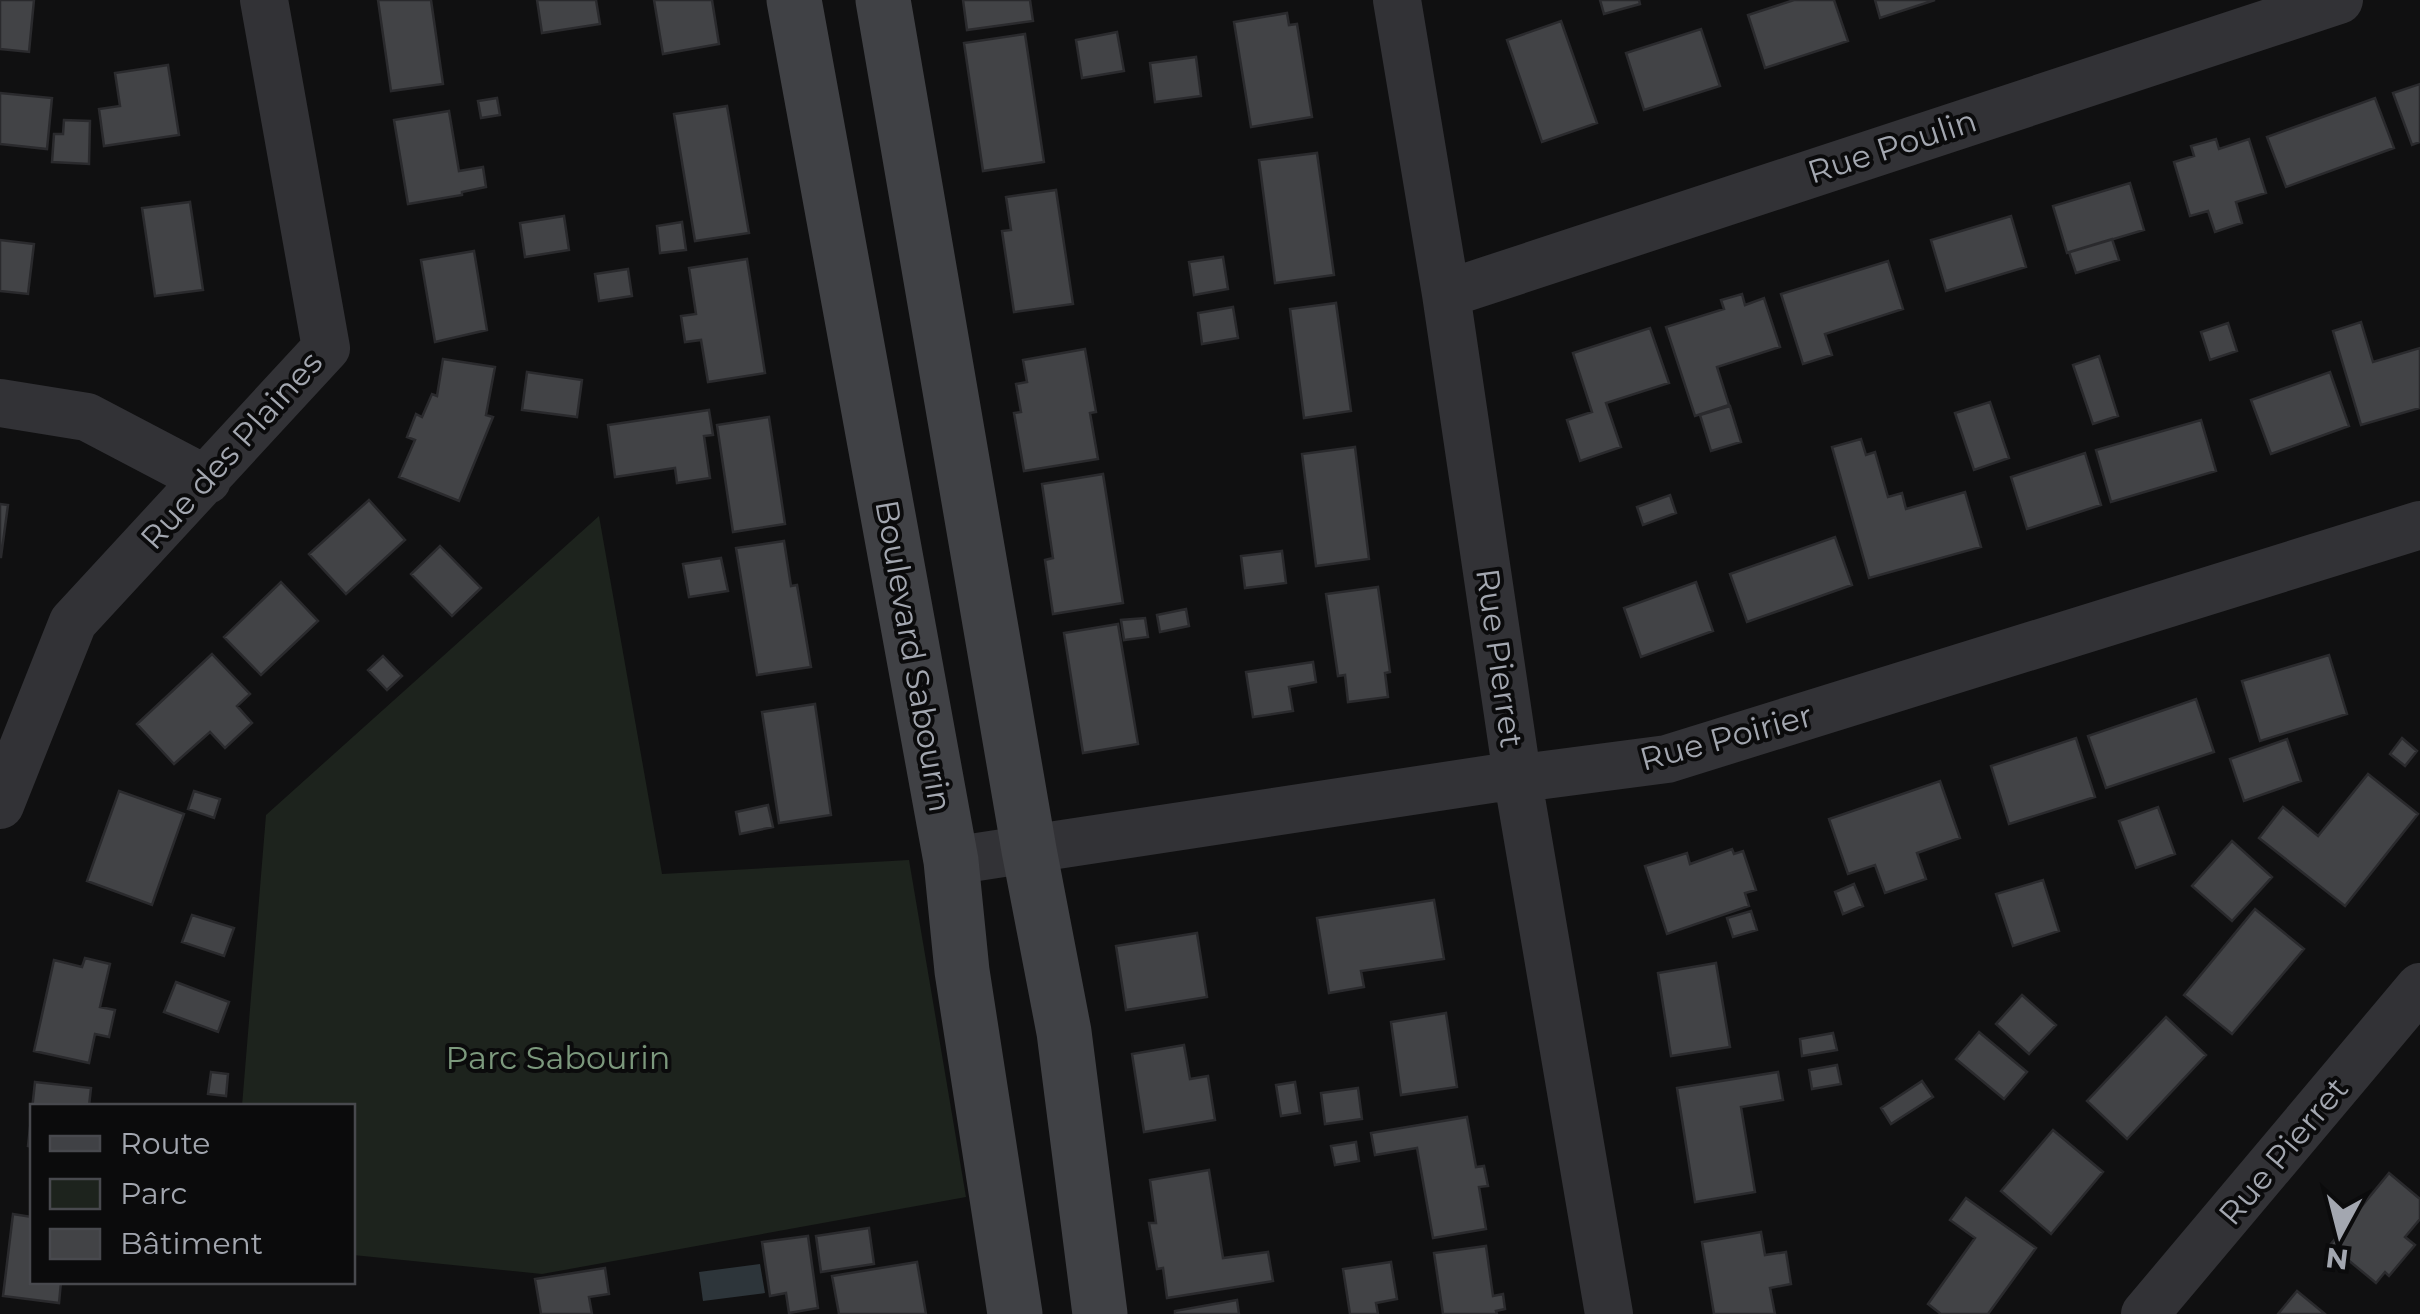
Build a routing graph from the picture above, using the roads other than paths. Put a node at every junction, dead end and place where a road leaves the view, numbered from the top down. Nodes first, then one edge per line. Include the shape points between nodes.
1 (264, 0) edge
2 (794, 0) edge
3 (883, 0) edge
4 (1397, 0) edge
5 (2339, 0) edge
6 (1446, 294) junction
7 (0, 403) edge
8 (207, 480) junction
9 (2420, 524) edge
10 (1517, 775) junction
11 (0, 806) edge
12 (1029, 850) junction
13 (951, 861) junction
14 (2413, 1012) edge
15 (1015, 1314) edge
16 (1100, 1314) edge
17 (1609, 1314) edge
18 (2146, 1314) edge

1 - 8 street, Rue des Plaines via 326,348
2 - 13 street, Boulevard Sabourin
3 - 12 street
4 - 6 street, Rue Pierret
5 - 6 street, Rue Poulin
6 - 10 street, Rue Pierret
7 - 8 street via 87,417
8 - 11 street, Rue des Plaines via 73,622
9 - 10 street, Rue Poirier via 1666,759
10 - 12 street, Rue Poirier
10 - 17 street, Rue Pierret
12 - 13 street, Rue Poirier
12 - 16 street via 1064,1032
13 - 15 street, Boulevard Sabourin
14 - 18 street, Rue Pierret

